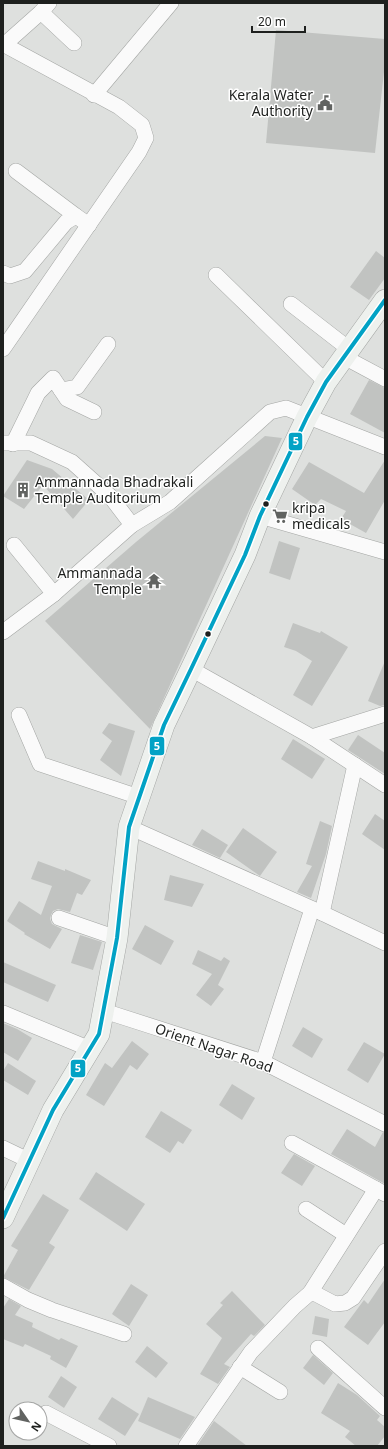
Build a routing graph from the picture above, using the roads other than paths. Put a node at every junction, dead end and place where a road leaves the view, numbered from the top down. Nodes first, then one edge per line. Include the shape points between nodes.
1 (171, 3) edge
2 (45, 8) edge
3 (74, 43) dead end
4 (4, 44) edge
5 (94, 95) junction
6 (16, 170) dead end
7 (76, 216) junction
8 (88, 225) junction
9 (3, 273) edge
10 (216, 275) dead end
11 (385, 300) edge
12 (290, 304) dead end
13 (108, 344) dead end
14 (3, 349) edge
15 (346, 353) junction
16 (385, 380) edge
17 (326, 382) junction
18 (61, 390) junction
19 (94, 412) dead end
20 (307, 417) junction
21 (8, 443) edge
22 (385, 447) edge
23 (260, 516) junction
24 (132, 525) junction
25 (14, 545) dead end
26 (385, 552) edge
27 (54, 594) junction
28 (3, 632) edge
29 (191, 669) junction
30 (385, 714) edge
31 (20, 715) dead end
32 (312, 736) junction
33 (355, 765) junction
34 (385, 785) edge
35 (139, 797) junction
36 (129, 828) junction
37 (317, 911) junction
38 (59, 918) dead end
39 (117, 938) junction
40 (385, 943) edge
41 (104, 1011) junction
42 (3, 1013) edge
43 (90, 1049) junction
44 (263, 1062) junction
45 (385, 1124) edge
46 (292, 1143) dead end
47 (3, 1148) edge
48 (30, 1161) junction
49 (380, 1192) edge
50 (306, 1209) dead end
51 (3, 1218) edge
52 (346, 1235) junction
53 (385, 1252) edge
54 (3, 1286) edge
55 (310, 1293) junction
56 (124, 1334) dead end
57 (318, 1348) dead end
58 (240, 1367) junction
59 (280, 1392) dead end
60 (385, 1408) edge
61 (48, 1414) edge
62 (109, 1446) edge
63 (186, 1446) edge

1 - 5 street
2 - 3 street
2 - 4 street
4 - 5 street
5 - 8 street via 119,107 142,125 146,138
6 - 7 street
7 - 8 street
7 - 9 street via 66,222 25,271 10,276
8 - 14 street
10 - 17 street
11 - 15 main road
12 - 15 street
13 - 18 street via 77,387
15 - 16 street
15 - 17 main road
17 - 20 main road
18 - 19 street via 67,399
18 - 21 street via 53,378 38,393
20 - 22 street
20 - 23 main road
20 - 24 street via 286,408 270,412 170,502
21 - 24 street via 31,443 72,462 110,496
23 - 26 street
23 - 29 main road via 245,555
24 - 27 street
25 - 27 street
27 - 28 street
29 - 32 street
29 - 35 main road via 164,724
30 - 32 street
31 - 35 street via 40,764
32 - 33 street
33 - 34 street
33 - 37 street
35 - 36 main road
36 - 37 street
36 - 39 main road
37 - 40 street
37 - 44 street
38 - 39 street
39 - 41 main road
41 - 43 main road via 99,1034
41 - 44 street, Orient Nagar Road
42 - 43 street
43 - 48 main road via 53,1110
44 - 45 street, Orient Nagar Road
46 - 49 street
47 - 48 street
48 - 51 main road
49 - 52 street
50 - 52 street
52 - 55 street
53 - 55 street via 352,1298 345,1303 335,1304
54 - 56 street via 52,1310
55 - 58 street via 251,1352
57 - 60 street
58 - 59 street
58 - 63 street
61 - 62 street

